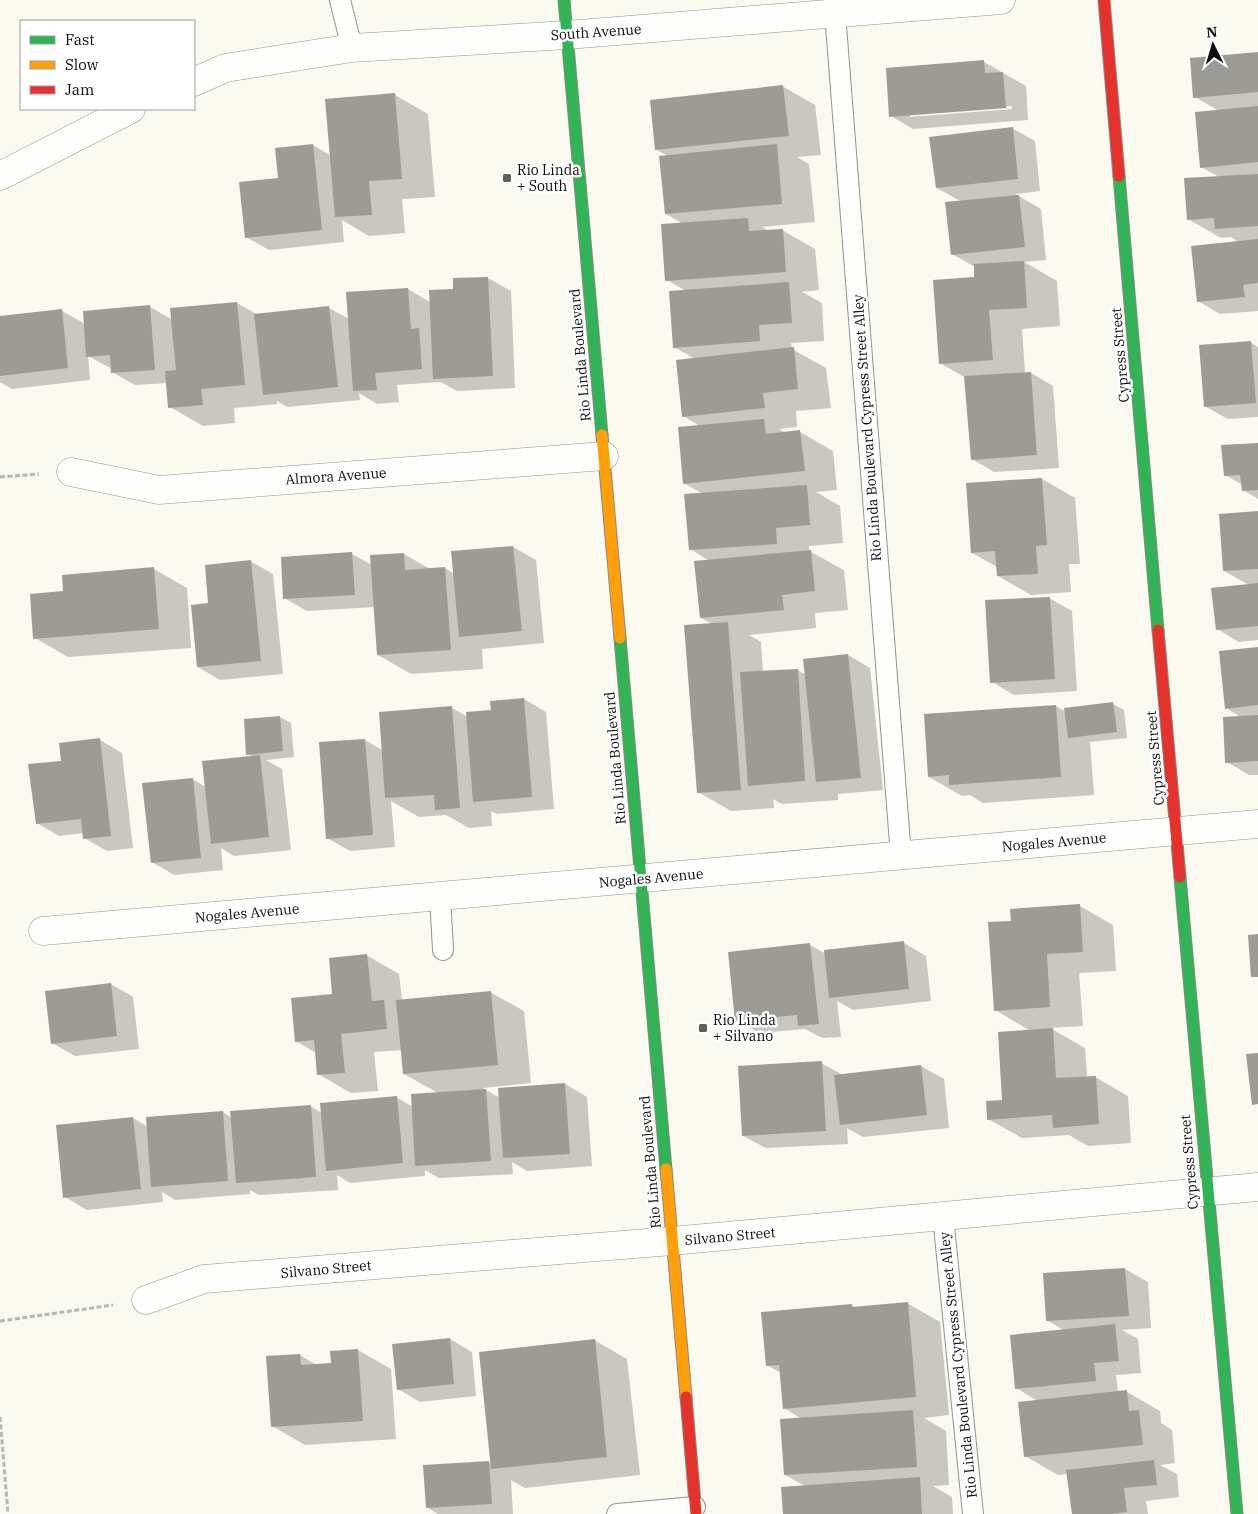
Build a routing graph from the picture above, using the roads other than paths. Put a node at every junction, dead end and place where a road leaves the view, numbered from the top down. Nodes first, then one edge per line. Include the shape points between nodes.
1 (340, 0) edge
2 (564, 0) edge
3 (1001, 0) edge
4 (1104, 0) edge
5 (835, 7) edge
6 (567, 35) junction
7 (352, 48) junction
8 (195, 82) edge
9 (129, 110) edge
10 (0, 176) edge
11 (604, 456) junction
12 (71, 472) dead end
13 (1258, 824) edge
14 (1176, 831) junction
15 (901, 856) junction
16 (641, 878) junction
17 (440, 896) junction
18 (43, 931) dead end
19 (444, 950) dead end
20 (1258, 1187) edge
21 (1207, 1192) junction
22 (943, 1216) junction
23 (672, 1241) junction
24 (146, 1300) dead end
25 (695, 1510) edge
26 (617, 1514) edge
27 (973, 1514) edge
28 (1237, 1514) edge

1 - 7 lane
2 - 6 main road, Rio Linda Boulevard
3 - 5 street, South Avenue
4 - 14 main road, Cypress Street
5 - 6 street, South Avenue
5 - 15 lane, Rio Linda Boulevard Cypress Street Alley
6 - 7 street, South Avenue
6 - 11 main road, Rio Linda Boulevard
7 - 8 street, South Avenue via 225,68
9 - 10 street
11 - 12 street, Almora Avenue via 159,490
11 - 16 main road, Rio Linda Boulevard
13 - 14 street, Nogales Avenue
14 - 15 street, Nogales Avenue
14 - 21 main road, Cypress Street
15 - 16 street, Nogales Avenue
16 - 17 street, Nogales Avenue
16 - 23 main road, Rio Linda Boulevard
17 - 18 street, Nogales Avenue
17 - 19 lane
20 - 21 street, Silvano Street
21 - 22 street, Silvano Street
21 - 28 main road, Cypress Street
22 - 23 street, Silvano Street
22 - 27 lane, Rio Linda Boulevard Cypress Street Alley
23 - 24 street, Silvano Street via 204,1279
23 - 25 main road, Rio Linda Boulevard
25 - 26 lane

